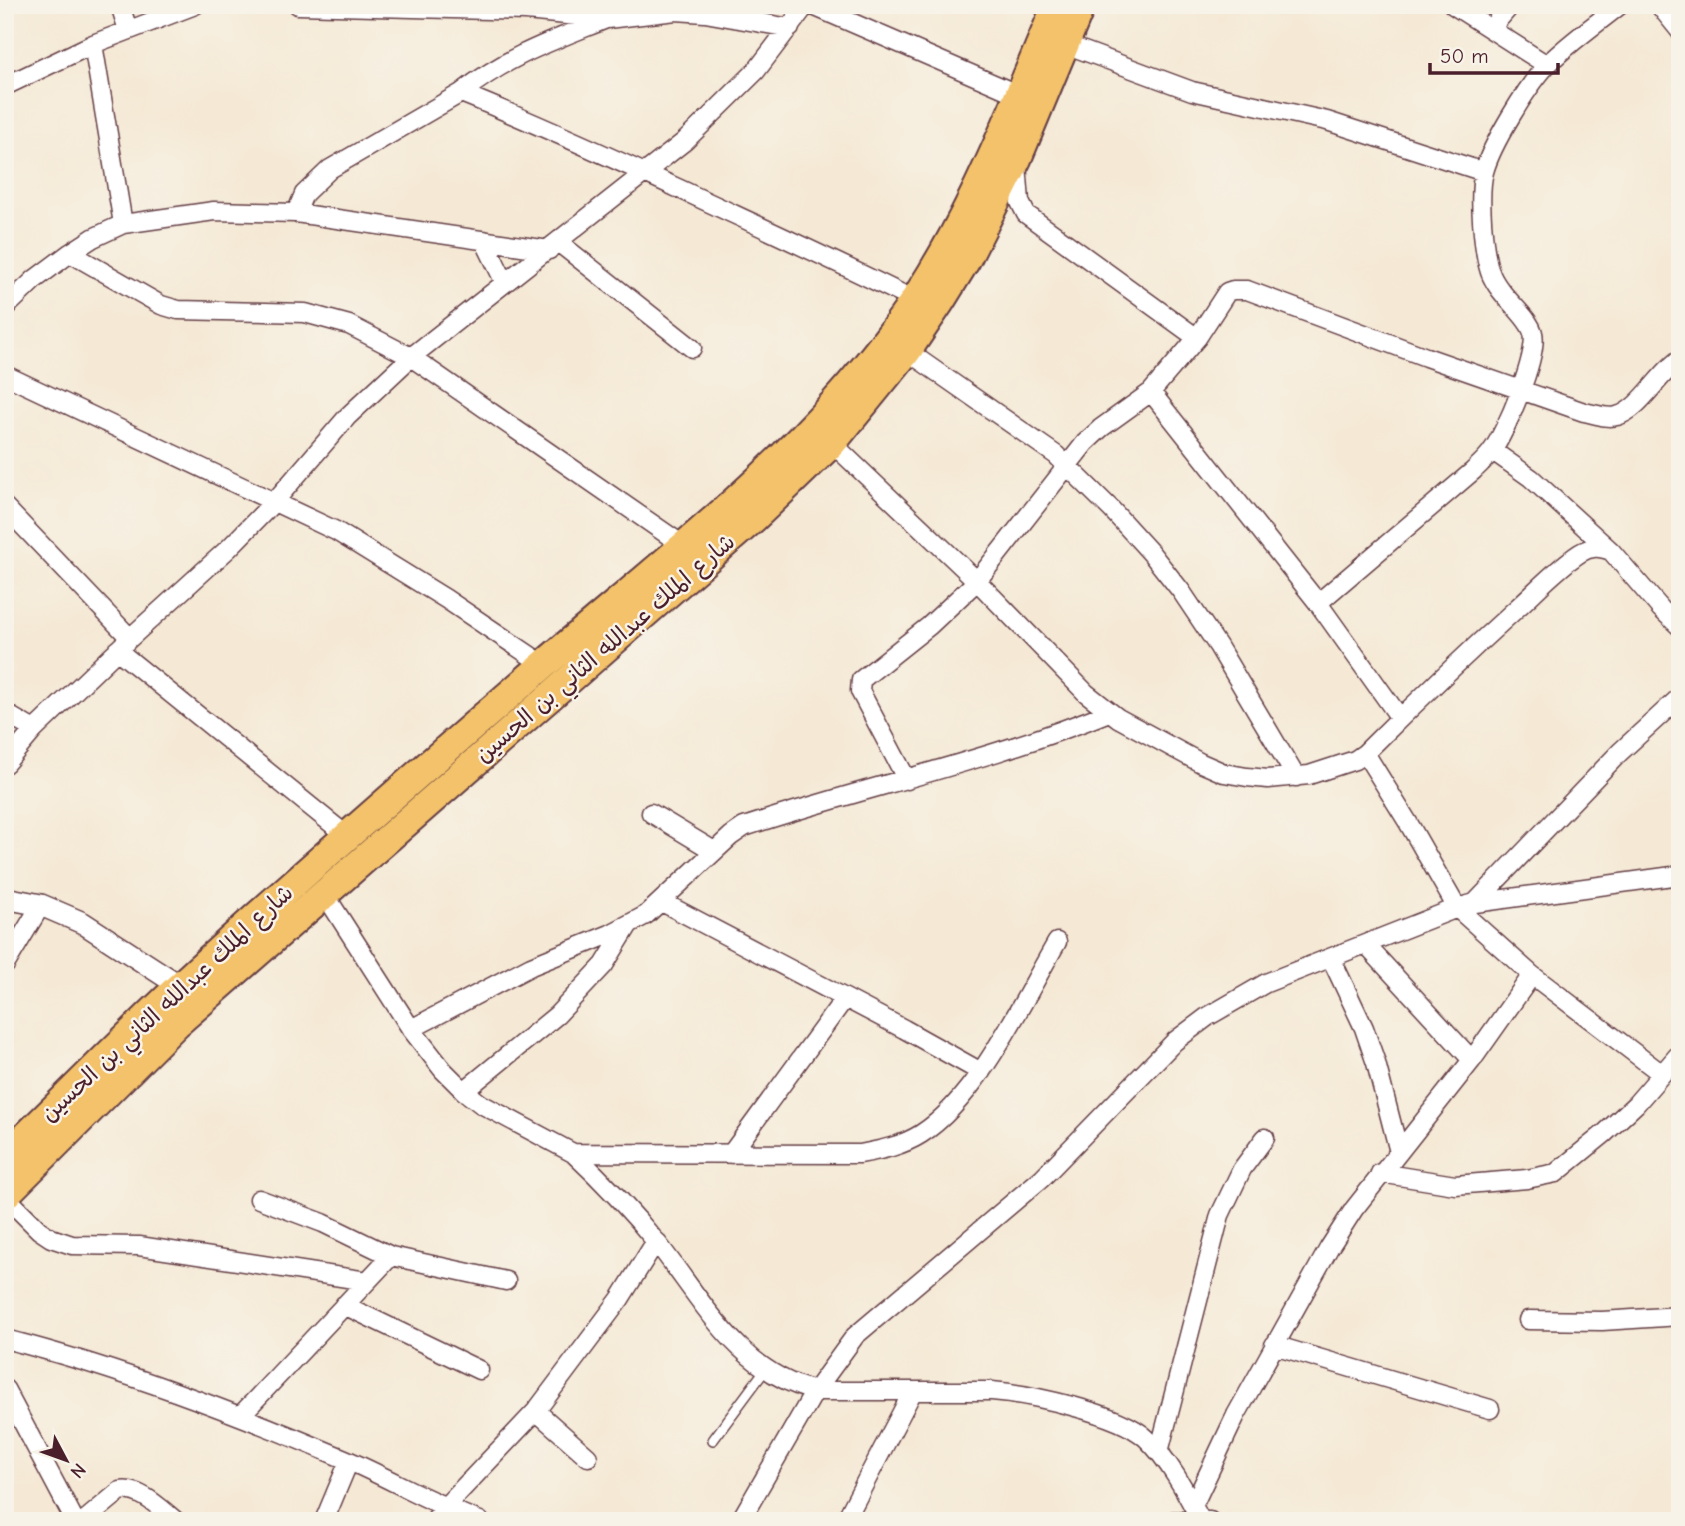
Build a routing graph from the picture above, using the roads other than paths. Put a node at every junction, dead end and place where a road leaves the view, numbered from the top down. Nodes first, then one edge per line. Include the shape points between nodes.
1 (120, 5) edge
2 (195, 5) edge
3 (298, 5) edge
4 (809, 5) edge
5 (1057, 5) edge
6 (1081, 5) edge
7 (1453, 5) edge
8 (1511, 5) edge
9 (1620, 5) edge
10 (1659, 5) edge
11 (607, 19) junction
12 (790, 28) junction
13 (1491, 29) junction
14 (128, 30) junction
15 (1680, 31) edge
16 (93, 44) junction
17 (1065, 44) junction
18 (1547, 65) junction
19 (5, 86) edge
20 (461, 93) junction
21 (1019, 95) junction
22 (1017, 159) junction
23 (1484, 172) junction
24 (646, 174) junction
25 (296, 212) junction
26 (123, 224) junction
27 (484, 240) junction
28 (554, 246) junction
29 (70, 253) junction
30 (505, 283) junction
31 (914, 300) junction
32 (5, 308) edge
33 (1197, 338) junction
34 (692, 348) dead end
35 (907, 351) junction
36 (411, 357) junction
37 (1680, 359) edge
38 (5, 375) edge
39 (1521, 390) junction
40 (1151, 392) junction
41 (832, 443) junction
42 (1493, 451) junction
43 (1067, 464) junction
44 (274, 502) junction
45 (5, 507) edge
46 (684, 546) junction
47 (1611, 551) junction
48 (977, 581) junction
49 (1318, 603) junction
50 (612, 624) junction
51 (1680, 627) edge
52 (590, 643) junction
53 (123, 644) junction
54 (544, 665) junction
55 (1680, 697) edge
56 (1109, 712) junction
57 (5, 713) edge
58 (1400, 718) junction
59 (34, 730) junction
60 (1365, 753) junction
61 (5, 764) edge
62 (1296, 777) junction
63 (907, 780) junction
64 (651, 813) dead end
65 (347, 836) junction
66 (714, 851) junction
67 (1680, 875) edge
68 (324, 893) junction
69 (5, 898) edge
70 (662, 902) junction
71 (1475, 904) junction
72 (41, 905) junction
73 (1457, 908) junction
74 (628, 926) junction
75 (1057, 942) dead end
76 (1366, 945) junction
77 (1332, 958) junction
78 (5, 965) edge
79 (1532, 975) junction
80 (180, 986) junction
81 (845, 998) junction
82 (411, 1029) junction
83 (1680, 1053) edge
84 (1472, 1060) junction
85 (981, 1072) junction
86 (1662, 1074) junction
87 (464, 1091) junction
88 (1265, 1138) dead end
89 (1399, 1152) junction
90 (573, 1153) junction
91 (731, 1154) junction
92 (5, 1157) edge
93 (1380, 1173) junction
94 (5, 1196) edge
95 (260, 1199) dead end
96 (656, 1241) junction
97 (391, 1256) junction
98 (366, 1281) junction
99 (506, 1281) dead end
100 (344, 1305) junction
101 (1528, 1320) dead end
102 (1678, 1321) edge
103 (5, 1339) edge
104 (1274, 1345) junction
105 (479, 1370) dead end
106 (765, 1370) junction
107 (5, 1389) edge
108 (815, 1391) junction
109 (913, 1391) junction
110 (1490, 1409) dead end
111 (536, 1412) junction
112 (241, 1415) junction
113 (713, 1440) dead end
114 (1159, 1452) junction
115 (588, 1457) dead end
116 (349, 1461) junction
117 (439, 1514) edge
118 (1202, 1515) edge
119 (75, 1521) edge
120 (84, 1521) edge
121 (176, 1521) edge
122 (324, 1521) edge
123 (480, 1521) edge
124 (740, 1521) edge
125 (845, 1521) edge
126 (1172, 1521) edge

1 - 14 street
2 - 14 street
3 - 11 street via 526,11
4 - 12 street
4 - 21 street
5 - 21 main road, شارع الملك عبدالله الثاني بن الحسين
6 - 17 main road, شارع الملك عبدالله الثاني بن الحسين
7 - 13 street
8 - 13 street
9 - 18 street
10 - 15 street
11 - 12 street via 676,11
11 - 20 street via 499,64
12 - 24 street via 729,99
13 - 18 street
14 - 16 street
16 - 19 street
16 - 26 street
17 - 22 main road, شارع الملك عبدالله الثاني بن الحسين
17 - 23 street via 1192,91 1327,121
18 - 23 street via 1518,105
20 - 24 street
20 - 25 street via 330,169 304,194
21 - 31 main road, شارع الملك عبدالله الثاني بن الحسين via 958,226
22 - 33 street via 1020,202 1026,214
22 - 35 main road, شارع الملك عبدالله الثاني بن الحسين via 966,260
23 - 39 street via 1483,229 1489,270 1496,286 1533,331 1535,346
24 - 28 street
24 - 31 street
25 - 26 street via 214,211
25 - 27 street
26 - 29 street
27 - 28 street
27 - 30 street
28 - 30 street
28 - 34 street
29 - 32 street
29 - 36 street via 160,305 196,312 326,317
30 - 36 street
31 - 46 main road, شارع الملك عبدالله الثاني بن الحسين via 824,415
33 - 39 street via 1221,298 1241,289
33 - 40 street
35 - 41 main road, شارع الملك عبدالله الثاني بن الحسين
35 - 43 street
36 - 44 street via 348,416
36 - 46 street
37 - 39 street via 1617,416 1584,412
38 - 44 street
39 - 42 street
40 - 43 street via 1101,428
40 - 49 street
41 - 48 street
41 - 50 main road, شارع الملك عبدالله الثاني بن الحسين via 754,518
42 - 47 street via 1531,478
42 - 49 street
43 - 48 street
43 - 62 street via 1151,553 1181,592
44 - 53 street
44 - 54 street via 369,550
45 - 53 street
46 - 50 main road, شارع الملك عبدالله الثاني بن الحسين
47 - 51 street
47 - 58 street via 1600,547 1581,552
48 - 56 street
48 - 63 street via 859,683
49 - 58 street
50 - 52 main road, شارع الملك عبدالله الثاني بن الحسين
52 - 54 main road, شارع الملك عبدالله الثاني بن الحسين
52 - 68 main road, شارع الملك عبدالله الثاني بن الحسين
53 - 59 street
53 - 65 street
54 - 65 main road, شارع الملك عبدالله الثاني بن الحسين
55 - 71 street via 1620,752
56 - 62 street via 1224,773 1268,779
56 - 63 street
57 - 59 street
58 - 60 street
59 - 61 street
60 - 62 street via 1333,768
60 - 73 street
63 - 66 street via 744,827
64 - 66 street
65 - 80 main road, شارع الملك عبدالله الثاني بن الحسين
66 - 70 street
67 - 71 street
68 - 82 street
68 - 94 main road, شارع الملك عبدالله الثاني بن الحسين via 176,1024
69 - 72 street
70 - 74 street
70 - 81 street
71 - 73 street
72 - 78 street
72 - 80 street via 92,928
73 - 76 street
73 - 79 street
74 - 82 street via 531,966
74 - 87 street via 604,965 557,1015
75 - 85 street
76 - 77 street
76 - 84 street
77 - 89 street via 1364,1028
77 - 108 street via 1239,997 1175,1041 1042,1178 855,1336
79 - 84 street
79 - 86 street
80 - 92 main road, شارع الملك عبدالله الثاني بن الحسين
81 - 85 street
81 - 91 street
82 - 87 street
83 - 86 street
84 - 89 street
85 - 91 street via 939,1120 891,1148 860,1154
86 - 93 street via 1605,1133 1556,1173 1455,1185
87 - 90 street via 511,1122
88 - 114 street via 1241,1169 1220,1215
89 - 93 street
90 - 91 street
90 - 96 street
93 - 104 street via 1329,1248
94 - 98 street via 39,1230 72,1245 139,1245
95 - 97 street
96 - 106 street via 723,1328
96 - 111 street via 620,1299
97 - 98 street
97 - 99 street
98 - 100 street
100 - 105 street
100 - 112 street
101 - 102 street
103 - 112 street via 91,1362
104 - 110 street
104 - 118 street via 1217,1451
106 - 108 street via 791,1385
106 - 113 lane
107 - 119 street
108 - 109 street
108 - 124 street
109 - 114 street via 992,1391 1049,1400 1125,1425
109 - 125 street
111 - 115 street
111 - 117 street
112 - 116 street
114 - 118 street
116 - 117 street
116 - 122 street
117 - 123 street
118 - 126 street
120 - 121 street via 127,1490

